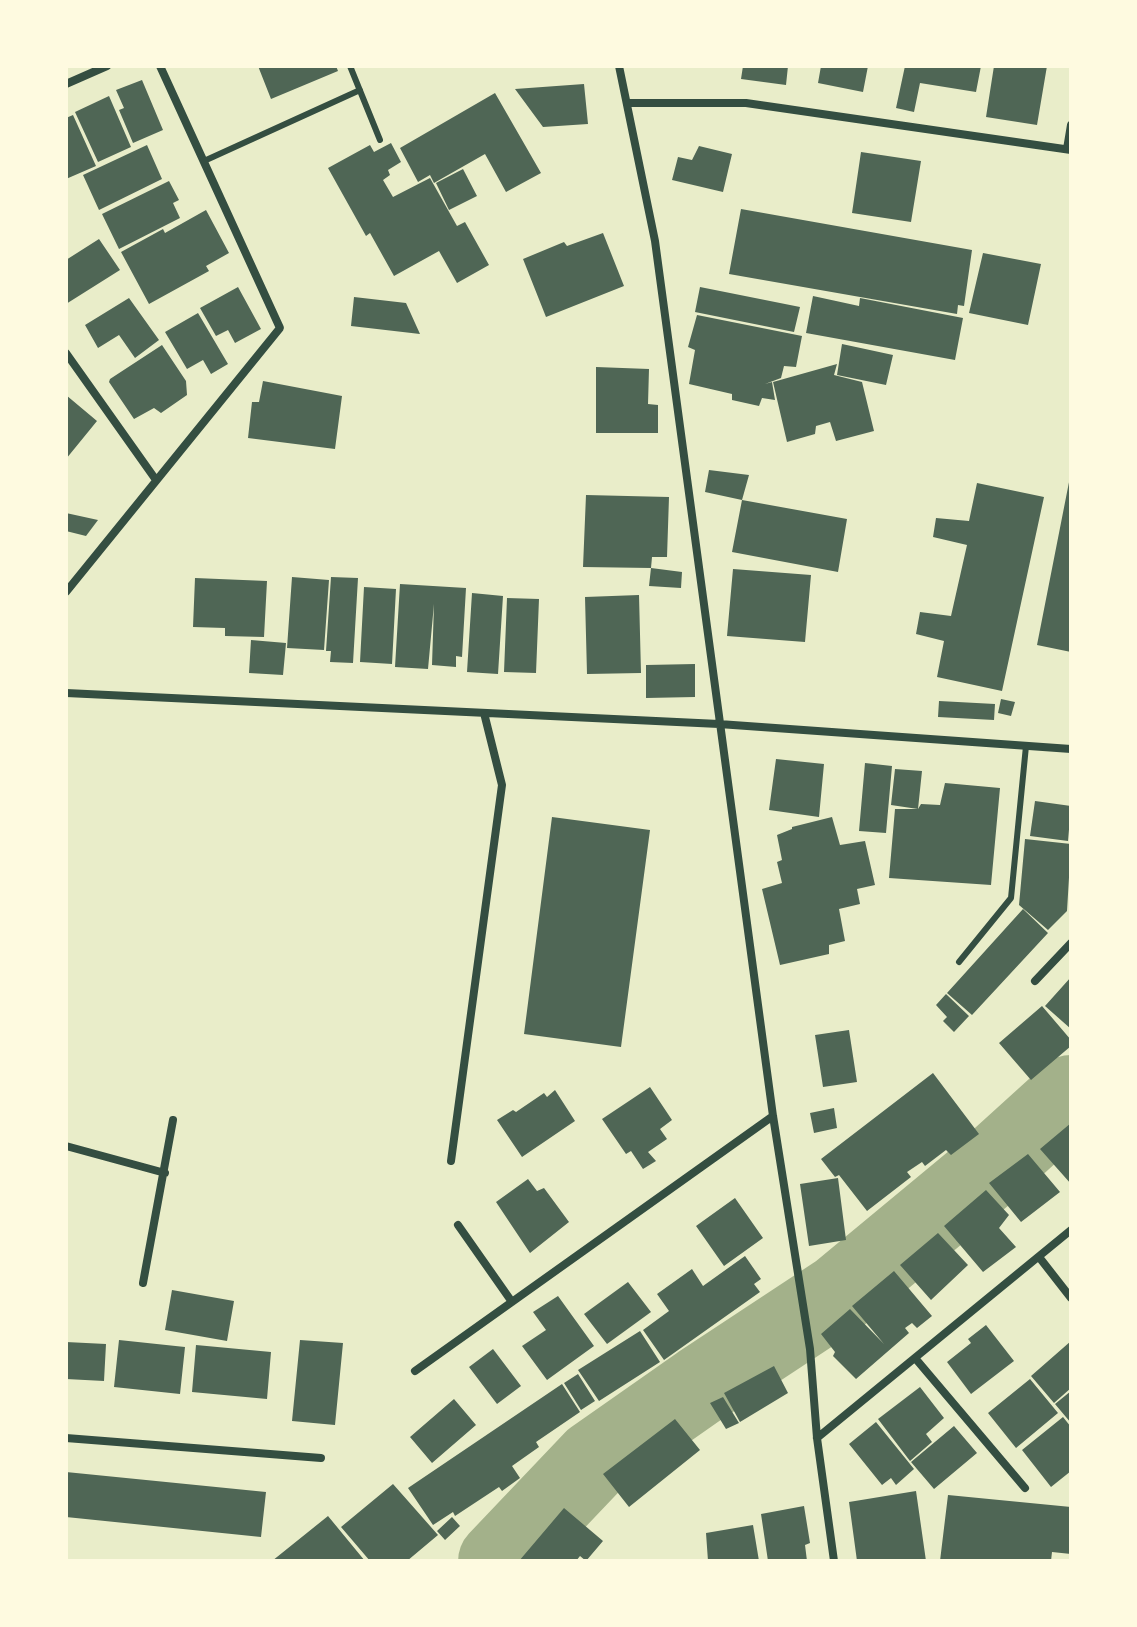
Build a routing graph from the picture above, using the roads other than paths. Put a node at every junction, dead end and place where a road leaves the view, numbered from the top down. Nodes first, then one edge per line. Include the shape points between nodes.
1 (107, 66) edge
2 (160, 66) edge
3 (350, 66) edge
4 (619, 66) edge
5 (66, 84) edge
6 (360, 90) junction
7 (627, 103) junction
8 (1071, 125) edge
9 (380, 140) dead end
10 (1069, 149) edge
11 (204, 161) junction
12 (67, 358) edge
13 (156, 480) junction
14 (66, 592) edge
15 (66, 693) edge
16 (484, 713) junction
17 (719, 724) junction
18 (1026, 746) junction
19 (1071, 749) edge
20 (1071, 943) edge
21 (959, 962) dead end
22 (1035, 981) dead end
23 (773, 1116) junction
24 (173, 1120) dead end
25 (66, 1146) edge
26 (451, 1161) dead end
27 (165, 1173) junction
28 (458, 1225) dead end
29 (1071, 1230) edge
30 (1039, 1257) junction
31 (143, 1283) dead end
32 (1071, 1298) edge
33 (512, 1302) junction
34 (915, 1358) junction
35 (415, 1371) dead end
36 (66, 1438) edge
37 (817, 1438) junction
38 (321, 1458) dead end
39 (1025, 1488) dead end
40 (834, 1561) edge

1 - 5 street
2 - 11 street
3 - 6 lane
4 - 7 street
6 - 9 lane
6 - 11 lane
7 - 10 street via 746,103
7 - 17 street via 655,241
8 - 10 street
11 - 13 street via 280,328
12 - 13 street
13 - 14 street
15 - 16 street
16 - 17 street
16 - 26 street via 502,785
17 - 18 street
17 - 23 street
18 - 19 street
18 - 21 lane via 1011,898
20 - 22 street
23 - 33 street
23 - 37 street via 810,1349
24 - 27 street
25 - 27 street
27 - 31 street
28 - 33 street
29 - 30 street
30 - 32 street
30 - 34 street
33 - 35 street
34 - 37 street
34 - 39 street
36 - 38 street
37 - 40 street

